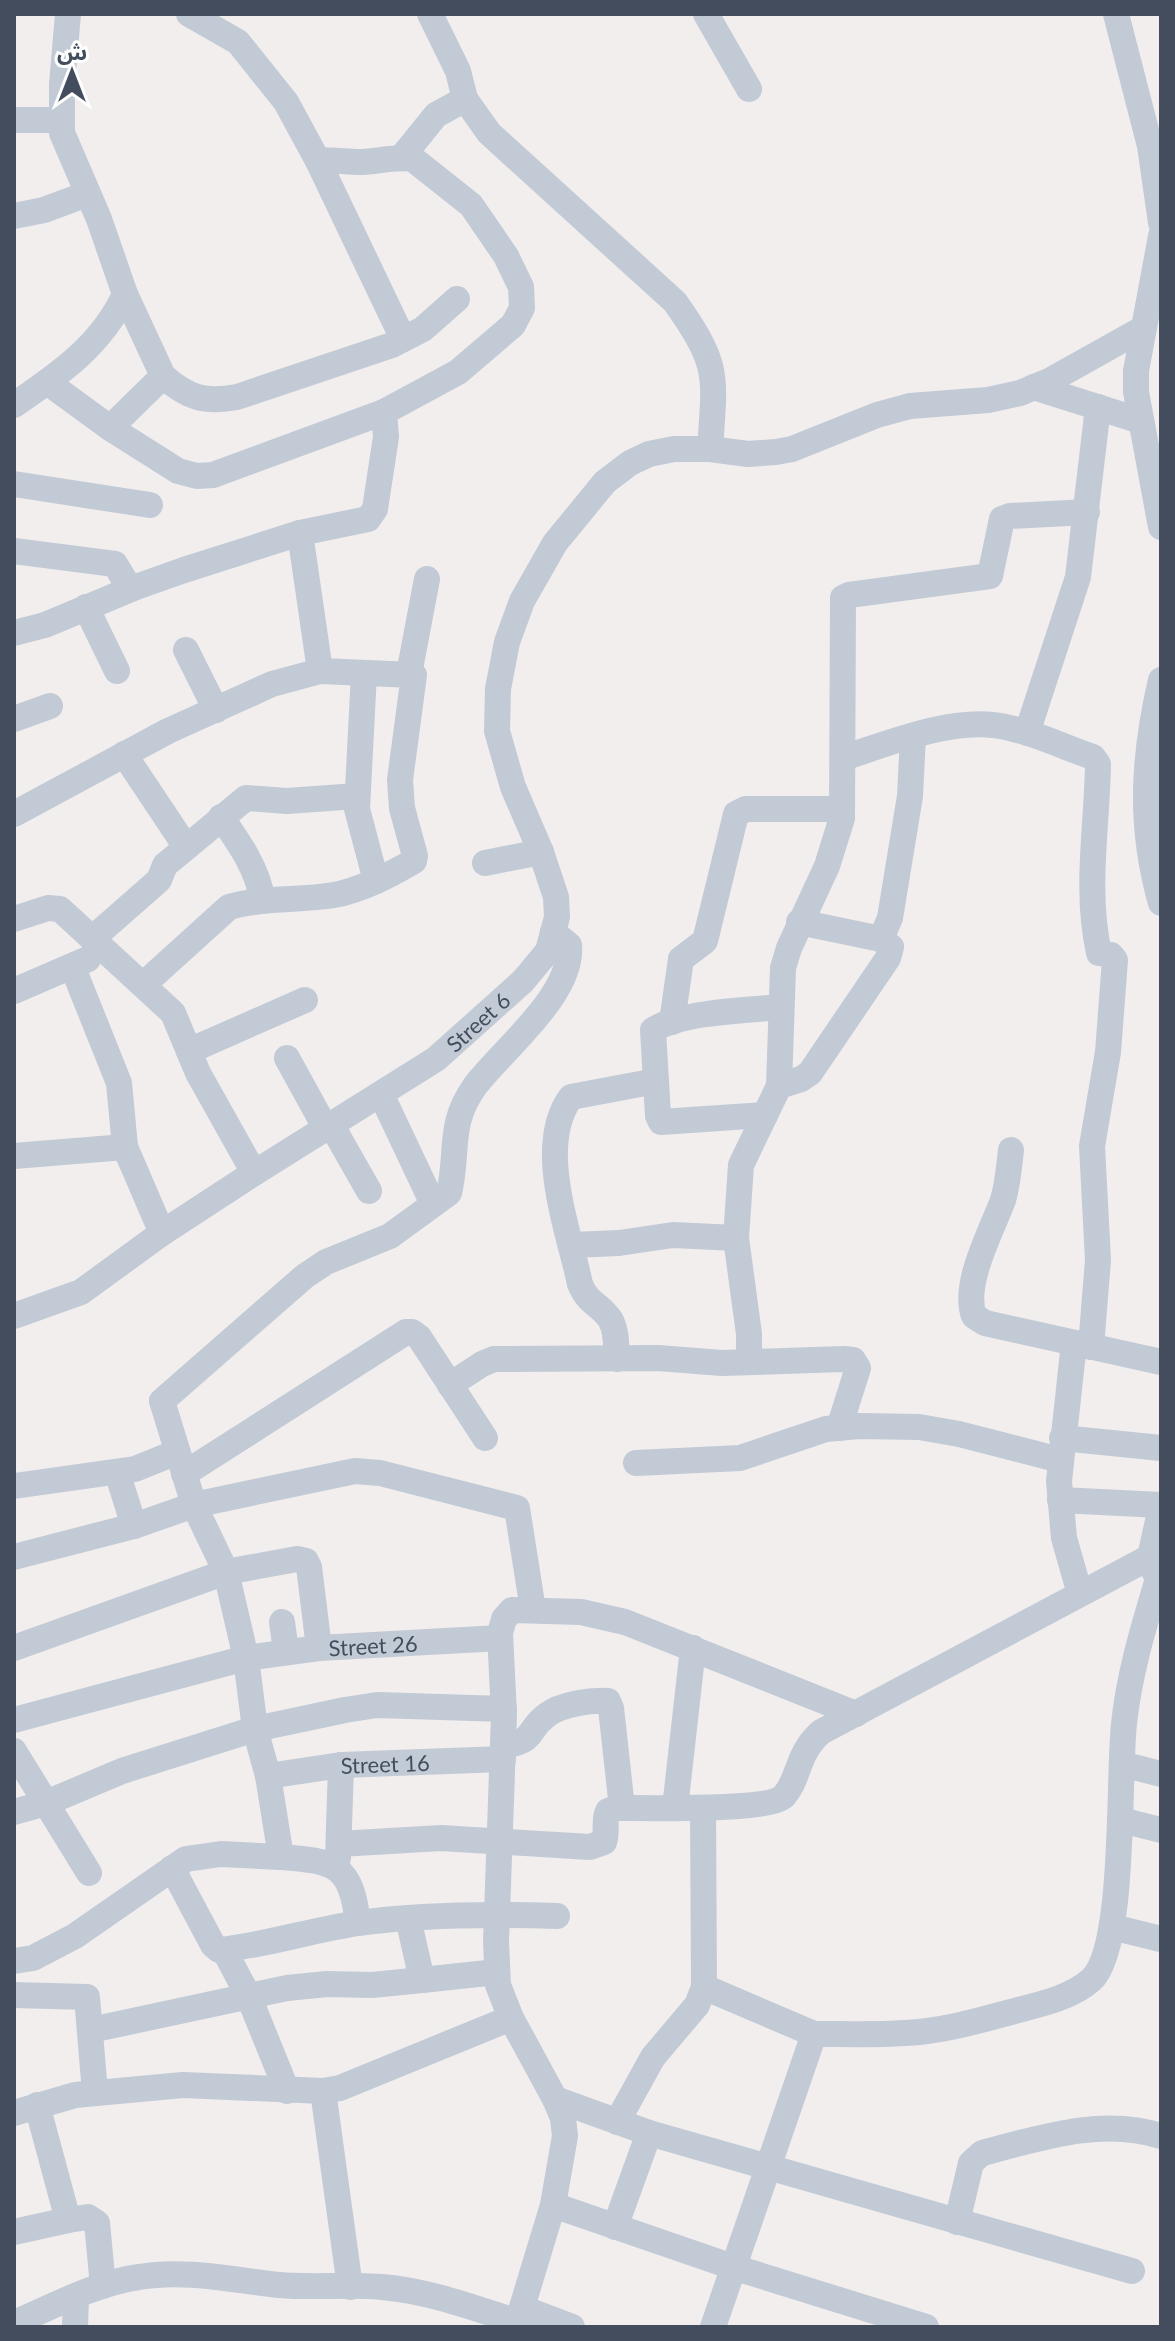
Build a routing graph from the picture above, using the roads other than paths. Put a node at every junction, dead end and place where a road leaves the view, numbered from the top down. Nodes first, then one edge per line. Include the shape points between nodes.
1 (68, 14) edge
2 (189, 14) edge
3 (430, 14) edge
4 (706, 14) edge
5 (1116, 14) edge
6 (749, 89) dead end
7 (465, 99) junction
8 (14, 120) edge
9 (62, 120) junction
10 (402, 157) junction
11 (318, 161) junction
12 (87, 194) junction
13 (14, 216) edge
14 (1161, 223) edge
15 (1161, 236) edge
16 (125, 294) junction
17 (457, 299) dead end
18 (1142, 329) junction
19 (403, 339) junction
20 (163, 376) junction
21 (47, 382) junction
22 (1034, 387) junction
23 (14, 405) edge
24 (1098, 407) junction
25 (384, 412) junction
26 (1147, 417) edge
27 (110, 428) junction
28 (710, 449) junction
29 (14, 484) edge
30 (150, 505) dead end
31 (1087, 512) junction
32 (1161, 527) edge
33 (300, 533) junction
34 (14, 551) edge
35 (427, 579) dead end
36 (130, 589) junction
37 (86, 607) junction
38 (14, 633) edge
39 (186, 650) dead end
40 (117, 671) dead end
41 (320, 671) junction
42 (364, 673) junction
43 (409, 674) junction
44 (1161, 680) edge
45 (50, 706) dead end
46 (216, 710) junction
47 (14, 719) edge
48 (1027, 733) junction
49 (913, 736) junction
50 (124, 754) junction
51 (843, 758) junction
52 (357, 796) junction
53 (842, 809) junction
54 (14, 814) edge
55 (221, 817) junction
56 (186, 847) junction
57 (541, 852) junction
58 (485, 863) dead end
59 (376, 881) junction
60 (1161, 900) edge
61 (263, 901) junction
62 (14, 919) edge
63 (799, 922) junction
64 (553, 932) junction
65 (881, 939) junction
66 (99, 944) junction
67 (73, 968) junction
68 (144, 984) junction
69 (14, 991) edge
70 (305, 1000) dead end
71 (781, 1007) junction
72 (672, 1022) junction
73 (189, 1051) junction
74 (287, 1058) dead end
75 (656, 1081) junction
76 (779, 1086) junction
77 (381, 1094) junction
78 (765, 1115) junction
79 (329, 1128) junction
80 (125, 1147) junction
81 (1011, 1150) dead end
82 (14, 1156) edge
83 (254, 1173) junction
84 (369, 1191) dead end
85 (433, 1204) junction
86 (162, 1233) junction
87 (736, 1238) junction
88 (572, 1245) junction
89 (14, 1316) edge
90 (1082, 1345) junction
91 (617, 1359) junction
92 (749, 1362) junction
93 (1161, 1362) edge
94 (450, 1385) junction
95 (839, 1428) junction
96 (485, 1438) dead end
97 (1161, 1448) edge
98 (1061, 1449) junction
99 (180, 1463) junction
100 (636, 1463) dead end
101 (117, 1472) junction
102 (14, 1486) edge
103 (1060, 1500) junction
104 (194, 1505) junction
105 (1161, 1506) edge
106 (134, 1526) junction
107 (14, 1557) edge
108 (226, 1572) junction
109 (1157, 1579) edge
110 (1080, 1594) junction
111 (533, 1610) junction
112 (282, 1622) dead end
113 (500, 1638) junction
114 (14, 1648) edge
115 (319, 1648) junction
116 (693, 1648) junction
117 (286, 1651) junction
118 (1149, 1651) edge
119 (246, 1658) junction
120 (504, 1709) junction
121 (856, 1714) junction
122 (14, 1720) edge
123 (255, 1729) junction
124 (14, 1751) edge
125 (503, 1752) junction
126 (1122, 1764) junction
127 (341, 1765) junction
128 (1161, 1774) edge
129 (268, 1776) junction
130 (46, 1803) junction
131 (622, 1808) junction
132 (675, 1808) junction
133 (703, 1808) junction
134 (14, 1812) edge
135 (1121, 1820) junction
136 (1161, 1830) edge
137 (499, 1842) junction
138 (281, 1857) junction
139 (338, 1857) junction
140 (172, 1868) junction
141 (89, 1873) dead end
142 (497, 1915) junction
143 (557, 1916) dead end
144 (408, 1918) junction
145 (358, 1923) junction
146 (1112, 1927) junction
147 (1161, 1939) edge
148 (224, 1950) junction
149 (14, 1961) edge
150 (497, 1972) junction
151 (422, 1980) junction
152 (704, 1987) junction
153 (14, 1995) edge
154 (249, 1997) junction
155 (511, 2018) junction
156 (91, 2030) junction
157 (814, 2034) junction
158 (287, 2091) junction
159 (323, 2091) junction
160 (95, 2093) junction
161 (555, 2099) junction
162 (26, 2109) edge
163 (617, 2122) junction
164 (649, 2133) junction
165 (1161, 2136) edge
166 (768, 2168) junction
167 (553, 2205) junction
168 (68, 2220) junction
169 (957, 2222) junction
170 (615, 2227) junction
171 (14, 2232) edge
172 (733, 2267) junction
173 (1132, 2271) dead end
174 (103, 2286) junction
175 (350, 2287) junction
176 (76, 2297) junction
177 (865, 2318) edge
178 (519, 2319) edge
179 (14, 2323) edge
180 (75, 2327) edge
181 (572, 2327) edge
182 (713, 2327) edge
183 (926, 2327) edge

1 - 9 street
2 - 11 street via 238,42 286,102
3 - 7 street via 458,71
4 - 6 street
5 - 14 street via 1150,146
7 - 10 street via 436,115
7 - 28 street via 489,133 675,302 691,324 708,353 715,383
8 - 9 street
9 - 12 street via 62,133
10 - 11 street
10 - 25 street via 413,159 471,205 511,266 521,287 522,308 513,325 458,372
11 - 19 street
12 - 13 street
12 - 16 street
15 - 18 street
16 - 20 street
16 - 21 street via 84,353
17 - 19 street
18 - 22 street
18 - 26 street via 1136,371
19 - 20 street via 213,401 198,398
20 - 27 street
21 - 23 street
21 - 27 street
22 - 24 street
22 - 28 street via 988,400 910,406 792,449 748,454
24 - 26 street
24 - 31 street
25 - 27 street via 213,475 197,476 178,471
25 - 33 street via 386,437 373,516
26 - 32 street
28 - 57 street via 649,454 605,482 555,543 522,601 507,642 497,731 513,787
29 - 30 street
31 - 48 street via 1078,577
31 - 51 street via 1002,519 990,576 843,598
33 - 36 street
33 - 41 street
34 - 36 street via 115,564
35 - 43 street
36 - 37 street
37 - 38 street
37 - 40 street
39 - 46 street
41 - 42 street
41 - 46 street via 272,684
42 - 43 street
42 - 52 street
43 - 59 street via 415,678 400,780 415,859
44 - 60 street via 1145,788 1146,840
45 - 47 street
46 - 50 street
48 - 49 street via 992,725
48 - 90 street via 1093,757 1098,764 1093,920 1099,953 1115,960 1108,1052 1092,1146 1098,1260
49 - 51 street
49 - 65 street via 910,796 890,918
50 - 54 street
50 - 56 street
51 - 53 street
52 - 55 street via 246,798
52 - 59 street
53 - 63 street via 827,866
53 - 72 street via 746,809 736,814 705,941 681,959
55 - 56 street
55 - 61 street via 251,861
56 - 66 street
57 - 58 street
57 - 64 street via 556,897
59 - 61 street via 333,895
61 - 68 street via 229,907
62 - 66 street via 60,909
63 - 65 street
63 - 71 street via 783,968
64 - 77 street, Street 6 via 536,967 495,1008 436,1059
64 - 85 street via 569,945 566,971 550,999 474,1088 454,1137 449,1193
65 - 76 street via 891,947 888,958 819,1062 801,1079
66 - 67 street
66 - 68 street
67 - 69 street
67 - 80 street via 119,1083
68 - 73 street via 173,1013
70 - 73 street
71 - 72 street
71 - 76 street
72 - 75 street via 653,1030
73 - 83 street
74 - 79 street
75 - 78 street via 661,1122
75 - 88 street via 568,1101 557,1128 557,1177
76 - 78 street
77 - 79 street, Street 6
77 - 85 street
78 - 87 street via 741,1165
79 - 83 street, Street 6
79 - 84 street
80 - 82 street
80 - 86 street
81 - 90 street via 1005,1192 977,1263 974,1316
83 - 86 street, Street 6
85 - 99 street via 390,1236 305,1276 163,1398
86 - 89 street, Street 6 via 81,1292
87 - 88 street via 673,1235
87 - 92 street
88 - 91 street via 585,1295 614,1328
90 - 93 street
90 - 98 street
91 - 92 street
91 - 94 street via 494,1359
92 - 95 street via 853,1360 857,1374
94 - 96 street
94 - 99 street via 419,1337 406,1332
95 - 98 street via 919,1427
95 - 100 street via 740,1458
97 - 98 street
98 - 103 street
99 - 101 street
99 - 104 street
101 - 102 street
101 - 106 street
103 - 105 street
103 - 110 street
104 - 106 street
104 - 108 street
104 - 111 street via 355,1471 512,1505 519,1511
105 - 109 street
106 - 107 street
108 - 114 street
108 - 115 street via 306,1561
108 - 119 street
109 - 110 street
109 - 118 street
110 - 121 street
111 - 113 street via 512,1610
111 - 116 street via 581,1612 625,1622
112 - 117 street
113 - 115 street, Street 26
113 - 120 street
115 - 117 street, Street 26
116 - 121 street
116 - 132 street
117 - 119 street, Street 26
118 - 126 street via 1124,1724
119 - 122 street, Street 26
119 - 123 street
120 - 123 street via 377,1705
120 - 125 street
121 - 133 street via 810,1742 781,1799
123 - 129 street
123 - 130 street via 122,1771
124 - 130 street
125 - 127 street, Street 16
125 - 131 street via 528,1739 558,1708 608,1701
125 - 137 street
126 - 128 street
126 - 135 street
127 - 129 street, Street 16
127 - 139 street
129 - 138 street
130 - 134 street
130 - 141 street
131 - 132 street
131 - 137 street via 608,1811 604,1842 590,1847
132 - 133 street
133 - 152 street
135 - 136 street
135 - 146 street
137 - 139 street via 417,1838
137 - 142 street
138 - 139 street
138 - 140 street via 200,1855
139 - 145 street
140 - 148 street via 213,1945
140 - 149 street via 75,1936 33,1958
142 - 143 street
142 - 144 street
142 - 150 street
144 - 145 street
144 - 151 street
145 - 148 street
146 - 147 street
146 - 157 street via 1101,1968 1091,1981 1044,2003 918,2032
148 - 154 street
150 - 151 street
150 - 155 street
151 - 154 street via 327,1984
152 - 157 street
152 - 163 street via 697,2005 653,2057
153 - 156 street via 84,1996
154 - 156 street
154 - 158 street
155 - 159 street
155 - 161 street
156 - 160 street
157 - 166 street
158 - 159 street
158 - 160 street via 183,2085
159 - 175 street
160 - 162 street
161 - 163 street
161 - 167 street via 565,2136
162 - 168 street
163 - 164 street
164 - 166 street
164 - 170 street
165 - 169 street via 1075,2129 982,2153 971,2163
166 - 169 street
166 - 172 street
167 - 170 street
167 - 178 street
168 - 171 street
168 - 174 street via 88,2217 97,2223
169 - 173 street
170 - 172 street
172 - 177 street
172 - 182 street
174 - 175 street via 179,2274
174 - 176 street
175 - 178 street via 443,2298
176 - 179 street
176 - 180 street
177 - 183 street
178 - 181 street

